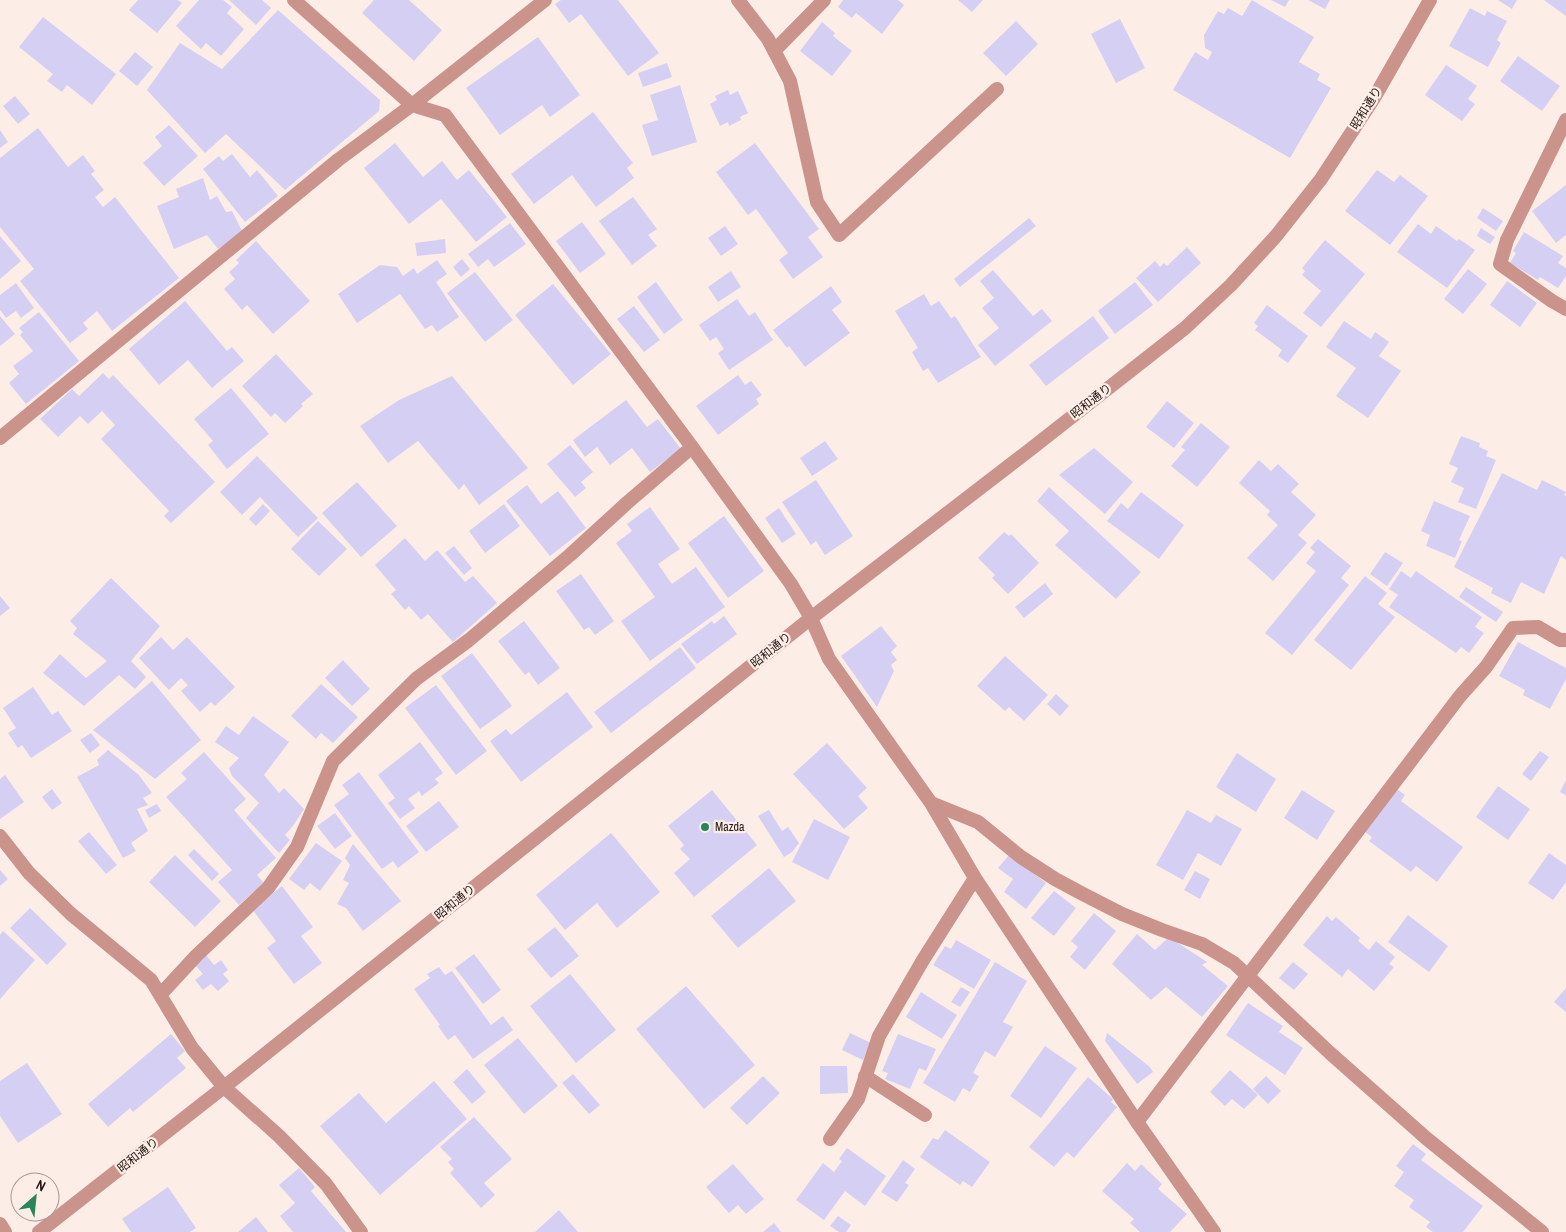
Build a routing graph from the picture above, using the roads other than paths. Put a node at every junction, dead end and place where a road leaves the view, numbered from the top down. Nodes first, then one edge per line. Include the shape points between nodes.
1 (294, 0) edge
2 (545, 0) edge
3 (738, 0) edge
4 (824, 0) edge
5 (1430, 0) edge
6 (774, 51) junction
7 (997, 89) dead end
8 (412, 104) junction
9 (1566, 120) edge
10 (1566, 309) edge
11 (0, 438) edge
12 (692, 447) junction
13 (811, 618) junction
14 (1566, 640) edge
15 (931, 803) junction
16 (0, 836) edge
17 (975, 878) junction
18 (1248, 975) junction
19 (160, 995) junction
20 (866, 1076) junction
21 (224, 1088) junction
22 (925, 1115) dead end
23 (1137, 1122) junction
24 (830, 1139) dead end
25 (0, 1224) edge
26 (6, 1232) edge
27 (39, 1232) edge
28 (361, 1232) edge
29 (1214, 1232) edge
30 (1542, 1232) edge

1 - 8 street
2 - 8 street
3 - 6 street
4 - 6 street
5 - 13 street, 昭和通り via 1374,98 1321,179 1276,236 1231,285 1178,334
6 - 7 street via 790,81 817,202 839,235
8 - 11 street via 338,160
8 - 12 street via 445,115
9 - 10 street via 1507,240 1500,264
12 - 13 street via 791,584
12 - 19 street via 469,640 416,679 333,761 297,847 268,888
13 - 15 street via 829,659
13 - 21 street, 昭和通り
14 - 18 street via 1560,640 1538,627 1513,628
15 - 17 street
15 - 18 street via 978,822 1021,857 1055,879 1122,914 1202,944 1234,962
16 - 19 street via 36,880 70,914 151,980
17 - 20 street via 878,1036
17 - 23 street
18 - 23 street
18 - 30 street via 1426,1138
19 - 21 street via 192,1048
20 - 22 street
20 - 24 street via 858,1099
21 - 27 street, 昭和通り
21 - 28 street via 279,1136 326,1184
23 - 29 street
25 - 26 street

